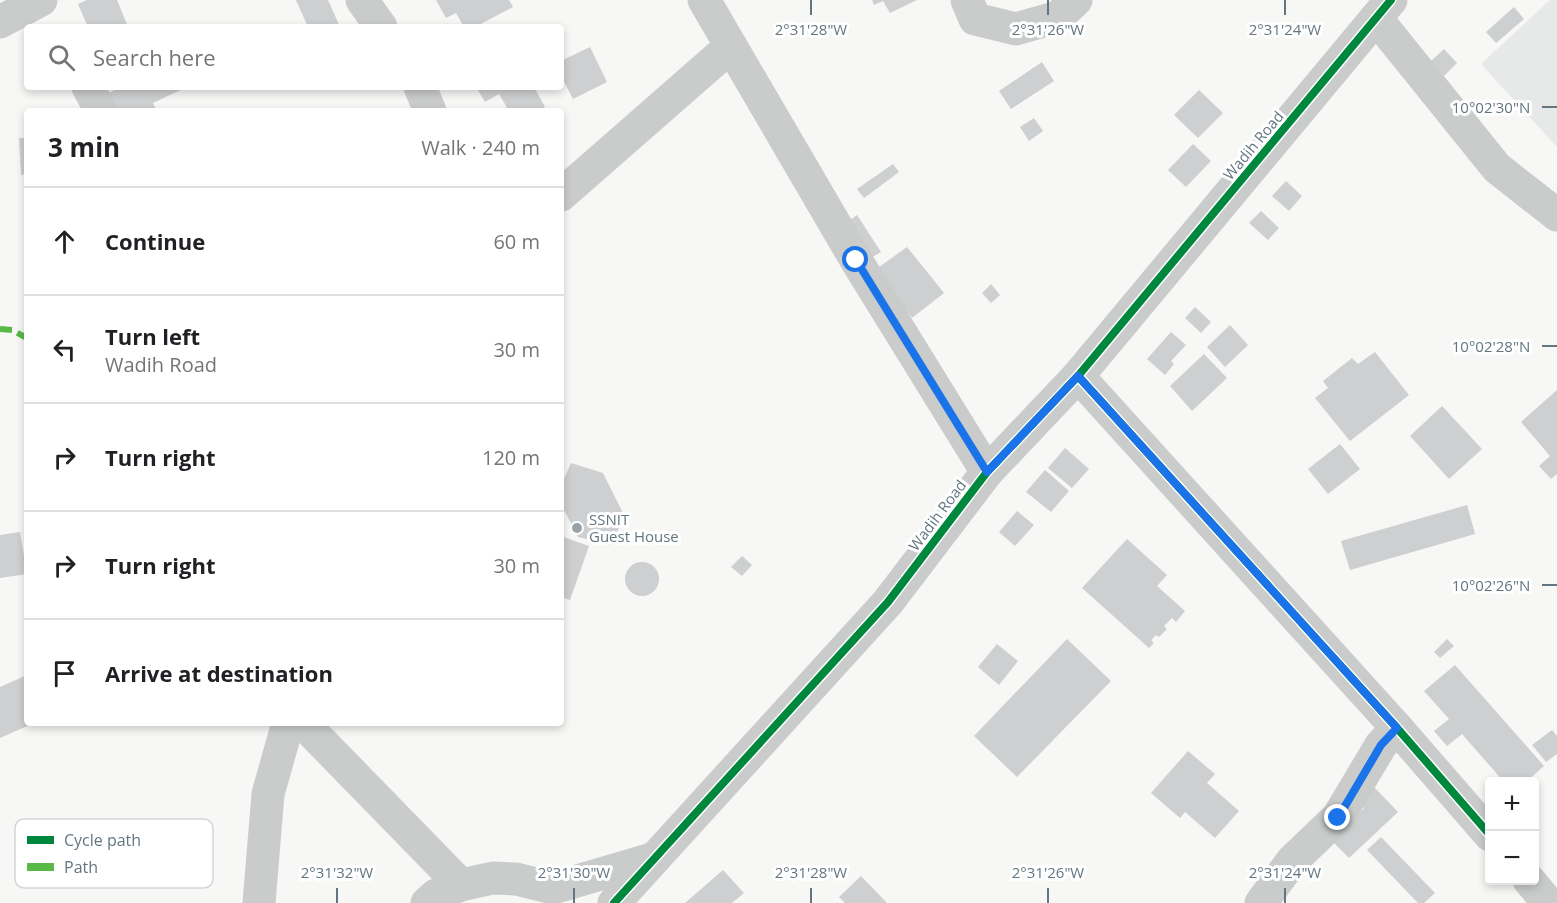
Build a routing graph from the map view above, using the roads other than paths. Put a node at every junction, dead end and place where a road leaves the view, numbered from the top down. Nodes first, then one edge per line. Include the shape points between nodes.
1 (41, 0) edge
2 (362, 0) edge
3 (704, 0) edge
4 (967, 0) edge
5 (1077, 0) edge
6 (1384, 9) edge
7 (0, 23) edge
8 (379, 24) edge
9 (24, 37) edge
10 (730, 46) junction
11 (90, 90) edge
12 (421, 90) edge
13 (99, 108) edge
14 (429, 108) edge
15 (564, 192) edge
16 (1557, 214) edge
17 (1078, 376) junction
18 (987, 472) junction
19 (287, 726) edge
20 (306, 726) edge
21 (1397, 728) junction
22 (1487, 831) edge
23 (656, 857) junction
24 (460, 885) junction
25 (1533, 885) edge
26 (259, 903) edge
27 (427, 903) edge
28 (614, 903) edge
29 (1261, 903) edge
30 (1548, 903) edge

1 - 7 street
2 - 8 street
3 - 10 street
4 - 5 street via 975,19 1016,29 1058,17
6 - 16 street via 1497,168
6 - 17 street, Wadih Road
7 - 9 street
10 - 15 street
10 - 18 street
11 - 13 street
12 - 14 street
17 - 18 street, Wadih Road
17 - 21 street
18 - 23 street, Wadih Road via 888,602
19 - 26 street via 268,794
20 - 24 street
21 - 22 street
21 - 29 street via 1381,745 1338,818 1292,861
23 - 24 street via 553,888 493,878
23 - 28 street, Wadih Road
24 - 27 street
25 - 30 street

